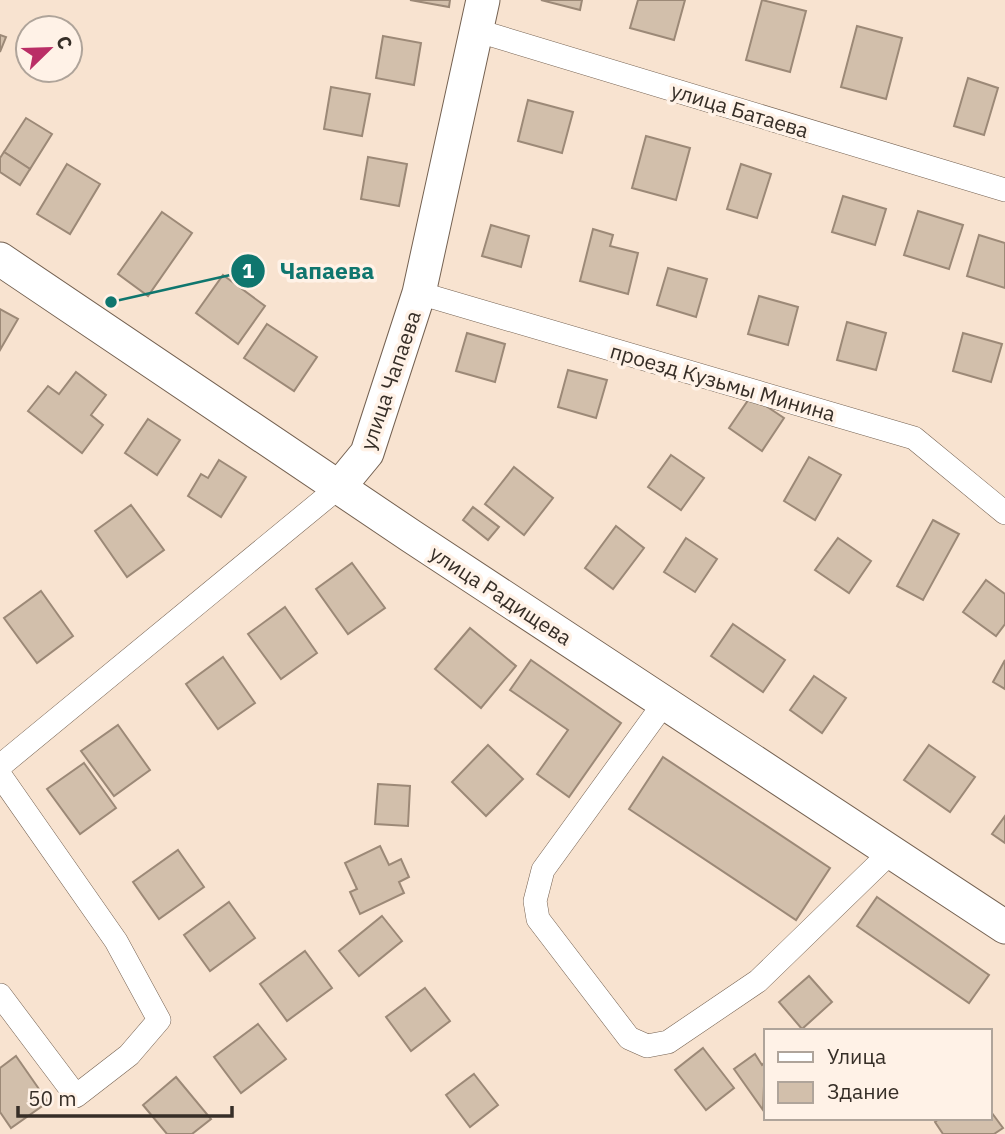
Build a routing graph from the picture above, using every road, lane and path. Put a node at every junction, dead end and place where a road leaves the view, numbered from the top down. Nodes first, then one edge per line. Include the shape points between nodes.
1 (479, 15) edge
2 (1005, 190) edge
3 (0, 259) edge
4 (419, 293) junction
5 (339, 487) junction
6 (1005, 513) edge
7 (665, 702) junction
8 (0, 765) edge
9 (0, 775) edge
10 (891, 852) junction
11 (1005, 927) edge
12 (0, 995) edge

1 - 2 street, улица Батаева
1 - 4 main road, улица Чапаева
3 - 5 main road, улица Радищева
4 - 5 main road, улица Чапаева via 367,453
4 - 6 street, проезд Кузьмы Минина via 914,438
5 - 7 main road, улица Радищева
5 - 8 street, улица Чапаева
7 - 10 main road, улица Радищева
7 - 10 street via 543,870 535,901 538,919 629,1038 647,1046 668,1042 758,981
9 - 12 street via 116,941 159,1020 129,1055 76,1096
10 - 11 main road, улица Радищева

